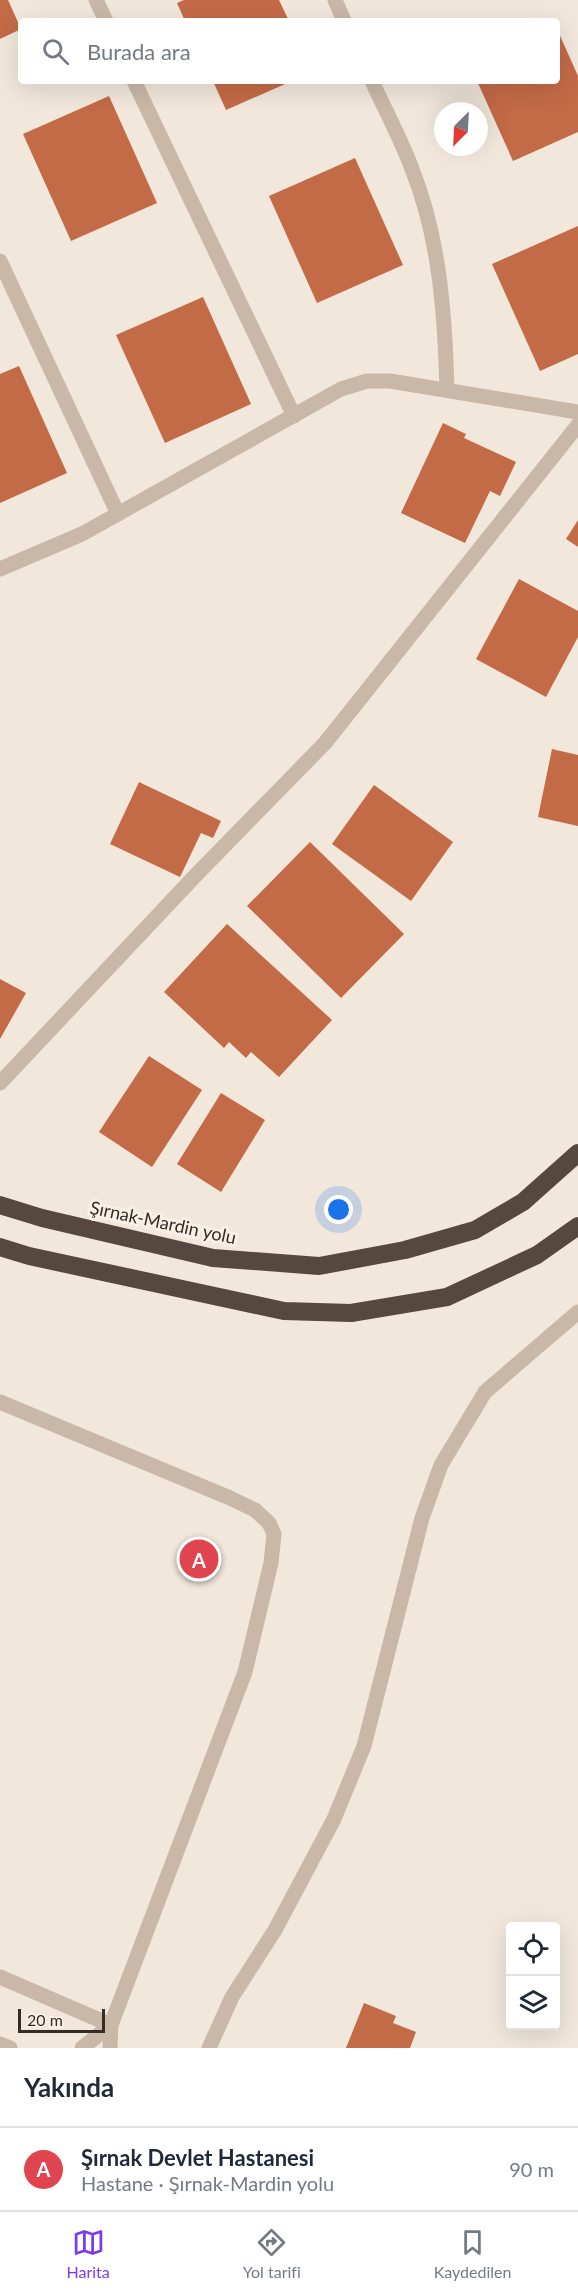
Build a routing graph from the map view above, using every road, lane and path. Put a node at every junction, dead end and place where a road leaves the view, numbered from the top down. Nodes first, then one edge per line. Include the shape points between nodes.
1 (96, 0) edge
2 (335, 0) edge
3 (105, 18) edge
4 (343, 18) edge
5 (135, 84) edge
6 (373, 84) edge
7 (0, 261) edge
8 (447, 390) junction
9 (578, 412) edge
10 (294, 416) junction
11 (578, 425) edge
12 (118, 514) junction
13 (0, 569) edge
14 (0, 1083) edge
15 (578, 1153) edge
16 (0, 1205) edge
17 (578, 1226) edge
18 (0, 1247) edge
19 (578, 1312) edge
20 (0, 1402) edge
21 (0, 1977) edge
22 (111, 2025) junction
23 (0, 2044) edge
24 (10, 2048) edge
25 (82, 2048) edge
26 (110, 2048) edge
27 (209, 2048) edge

1 - 3 street
2 - 4 street
5 - 10 street
6 - 8 street via 413,169 431,231 445,315
7 - 12 street
8 - 9 street
8 - 10 street via 367,381 341,389
10 - 12 street
11 - 14 street via 326,744
12 - 13 street
15 - 16 highway, Şırnak-Mardin yolu via 523,1202 475,1230 405,1250 320,1266 213,1258
17 - 18 highway via 537,1255 447,1297 351,1313 284,1311
19 - 27 street via 485,1392 441,1465 422,1518 364,1746 334,1819 275,1930 232,1997
20 - 22 street via 255,1510 274,1534 271,1563 245,1672
21 - 22 street
22 - 25 street
22 - 26 street
23 - 24 street

